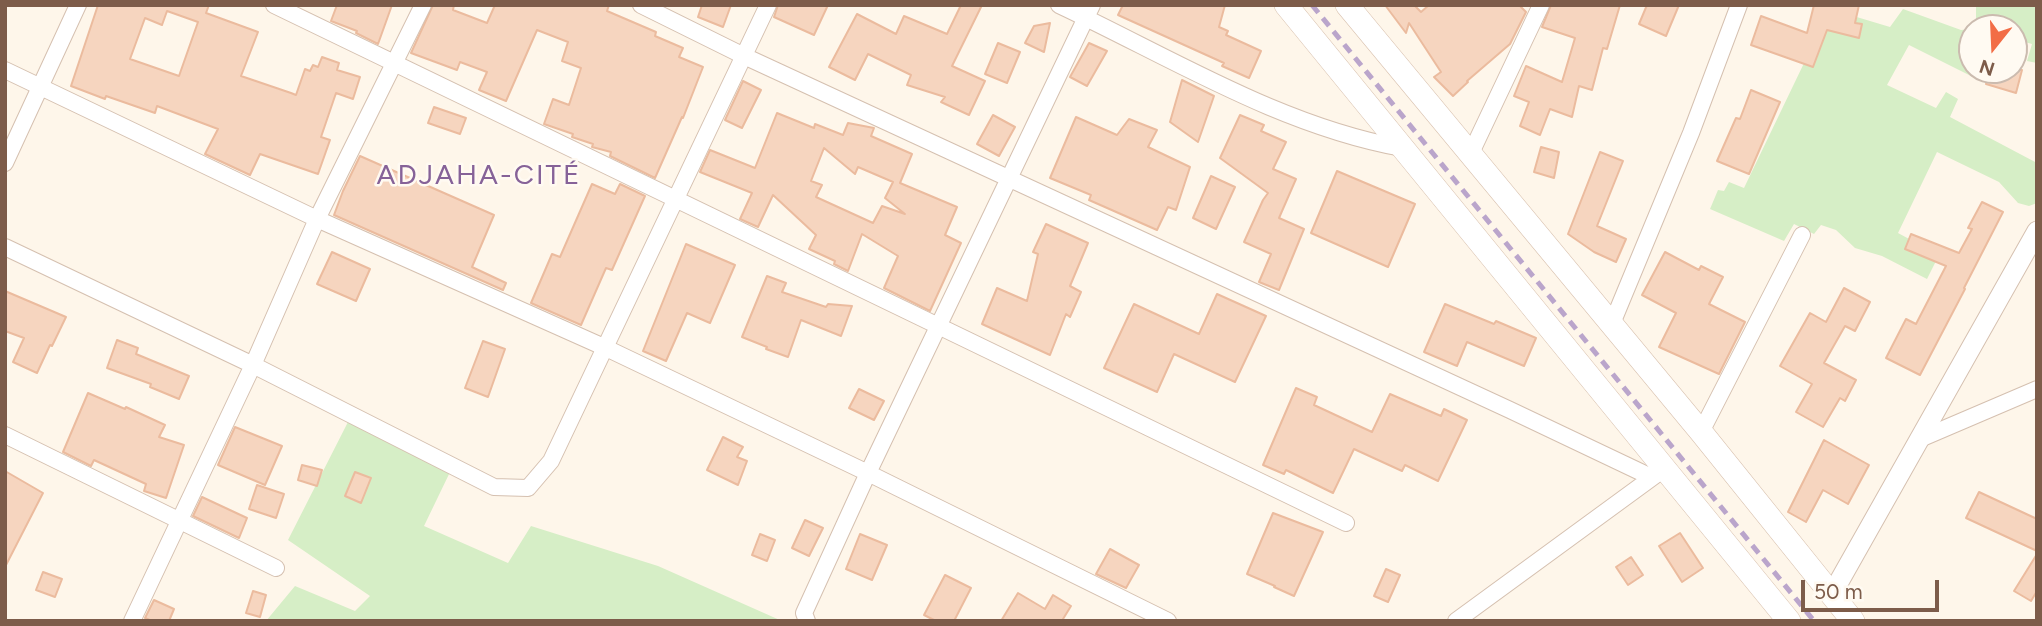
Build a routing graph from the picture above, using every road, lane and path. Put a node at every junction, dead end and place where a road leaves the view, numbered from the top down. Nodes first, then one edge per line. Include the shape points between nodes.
1 (78, 5) edge
2 (274, 5) edge
3 (423, 5) edge
4 (641, 5) edge
5 (768, 5) edge
6 (1059, 5) edge
7 (1286, 5) edge
8 (1347, 5) edge
9 (1541, 5) edge
10 (1739, 5) edge
11 (1088, 11) edge
12 (744, 56) junction
13 (395, 64) junction
14 (5, 70) edge
15 (40, 87) junction
16 (1402, 148) junction
17 (1470, 155) junction
18 (5, 163) edge
19 (1008, 178) junction
20 (676, 200) junction
21 (317, 219) junction
22 (2037, 230) edge
23 (1802, 235) dead end
24 (5, 247) edge
25 (939, 326) junction
26 (1611, 326) junction
27 (606, 348) junction
28 (253, 365) junction
29 (2037, 389) edge
30 (1701, 432) junction
31 (5, 435) edge
32 (1920, 439) junction
33 (868, 473) junction
34 (1658, 473) junction
35 (179, 520) junction
36 (1346, 523) dead end
37 (276, 568) dead end
38 (1832, 594) junction
39 (1145, 615) edge
40 (132, 621) edge
41 (807, 621) edge
42 (1168, 621) edge
43 (1456, 621) edge
44 (1788, 621) edge
45 (1853, 621) edge

1 - 15 street
2 - 13 street
3 - 13 street
4 - 12 street
5 - 12 street
6 - 11 street
7 - 16 main road
8 - 17 main road
9 - 17 street
10 - 26 street
11 - 16 street via 1221,85 1308,122
11 - 19 street
12 - 19 street
12 - 20 street
13 - 20 street
13 - 21 street
14 - 15 street
15 - 18 street
15 - 21 street
16 - 34 main road
17 - 26 main road
19 - 25 street
19 - 34 street via 1510,410
20 - 25 street
20 - 27 street
21 - 27 street
21 - 28 street
22 - 32 street
23 - 30 street
24 - 28 street
25 - 33 street
25 - 36 street
26 - 30 main road
27 - 28 street via 551,461 528,488 494,487
27 - 33 street
28 - 35 street
29 - 32 street
30 - 38 main road
31 - 35 street
32 - 38 street
33 - 39 street
33 - 41 street via 804,613
34 - 43 street
34 - 44 main road
35 - 37 street
35 - 40 street
38 - 45 main road
39 - 42 street

